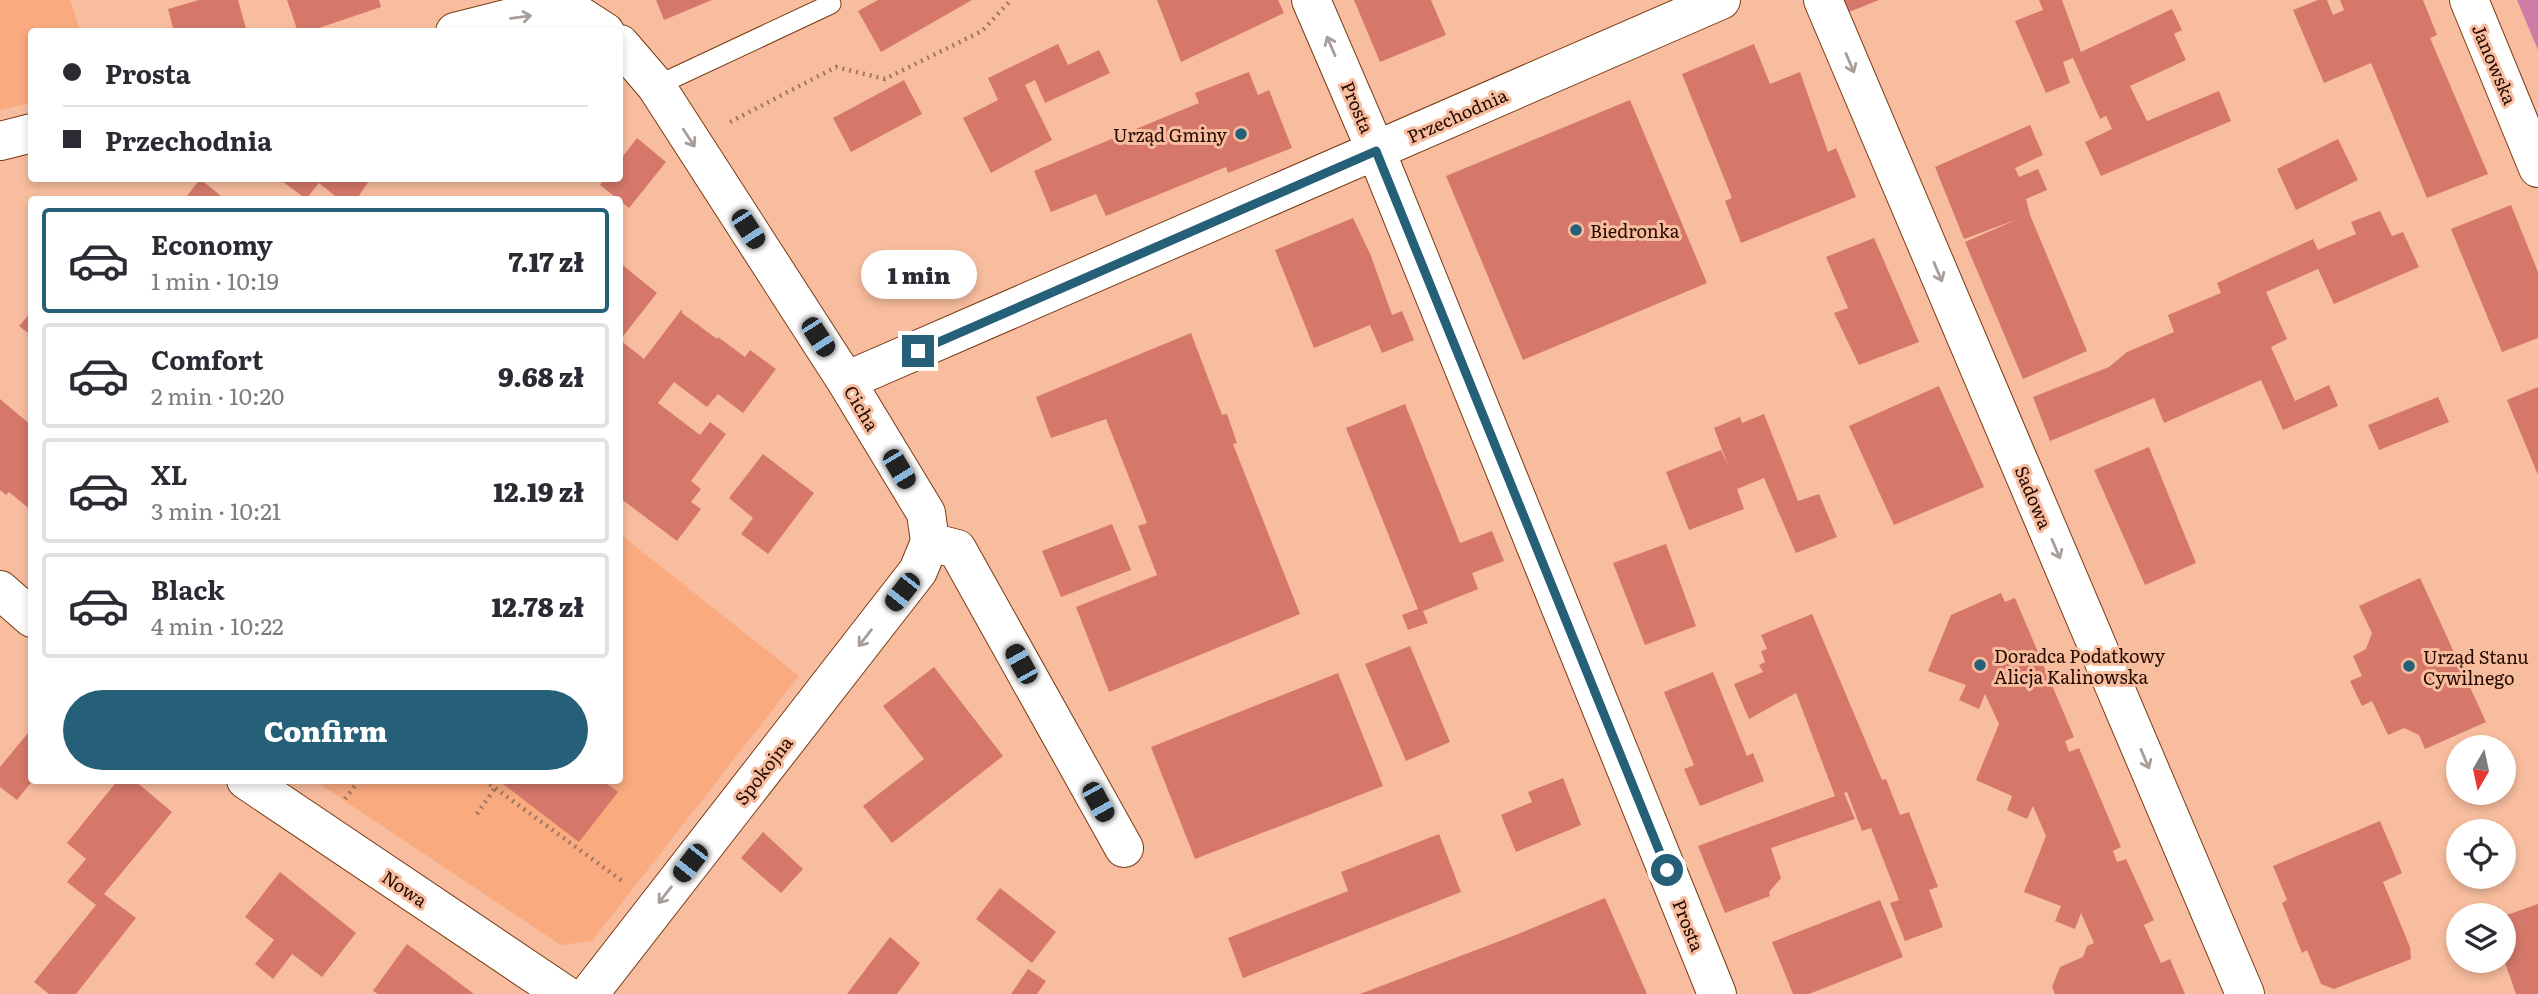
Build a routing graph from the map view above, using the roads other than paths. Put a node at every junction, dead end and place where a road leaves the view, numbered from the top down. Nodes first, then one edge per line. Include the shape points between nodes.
1 (1311, 0) edge
2 (1720, 0) edge
3 (1823, 0) edge
4 (2469, 0) edge
5 (831, 4) dead end
6 (471, 28) edge
7 (599, 28) edge
8 (623, 48) edge
9 (656, 86) junction
10 (28, 134) edge
11 (0, 141) edge
12 (1376, 151) junction
13 (2538, 168) edge
14 (846, 381) junction
15 (930, 542) junction
16 (0, 590) edge
17 (28, 614) edge
18 (252, 784) edge
19 (1124, 848) dead end
20 (564, 994) edge
21 (589, 994) edge
22 (1717, 994) edge
23 (2245, 994) edge

12 -> 1 street, Prosta
2 - 12 street, Przechodnia
3 -> 23 street, Sadowa
4 - 13 street, Janowska
5 - 9 lane
6 -> 7 street via 518,16 574,12
8 - 9 street, Cicha
9 -> 14 street, Cicha
10 - 11 street
12 - 14 street, Przechodnia
12 - 22 street, Prosta
14 - 15 street, Cicha via 926,513
15 - 19 street via 957,549
15 -> 21 street, Spokojna via 918,571
16 - 17 street
18 - 20 street, Nowa

